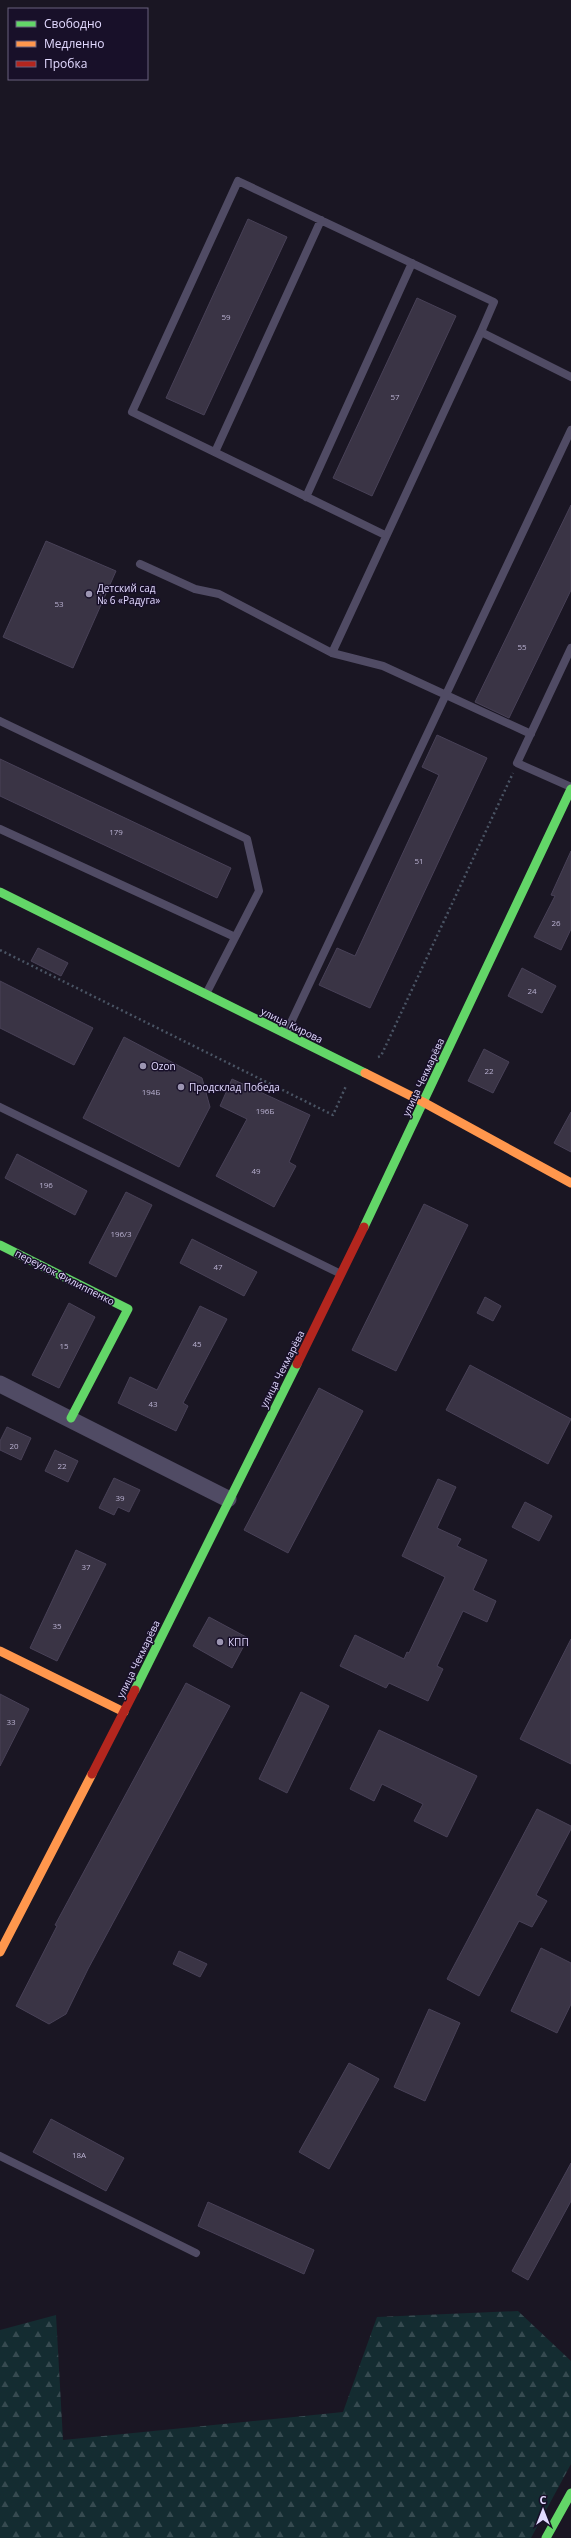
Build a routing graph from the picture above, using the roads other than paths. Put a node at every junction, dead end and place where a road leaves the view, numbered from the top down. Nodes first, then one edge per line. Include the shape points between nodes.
1 (321, 220) junction
2 (412, 263) junction
3 (481, 332) junction
4 (571, 377) edge
5 (571, 430) edge
6 (215, 452) junction
7 (306, 497) junction
8 (385, 535) junction
9 (140, 564) dead end
10 (571, 648) edge
11 (332, 653) junction
12 (446, 695) junction
13 (0, 721) edge
14 (531, 734) junction
15 (571, 788) edge
16 (0, 829) edge
17 (0, 892) edge
18 (236, 937) junction
19 (206, 994) junction
20 (286, 1034) junction
21 (423, 1102) junction
22 (0, 1107) edge
23 (571, 1184) edge
24 (0, 1244) edge
25 (341, 1275) junction
26 (0, 1384) edge
27 (71, 1418) junction
28 (228, 1500) junction
29 (0, 1651) edge
30 (124, 1712) junction
31 (0, 1952) edge
32 (0, 2156) edge
33 (196, 2253) dead end
34 (571, 2493) edge
35 (546, 2538) edge

1 - 2 lane
1 - 6 lane
1 - 6 lane via 238,181 145,383 132,412
2 - 3 lane via 494,302
2 - 7 lane
3 - 4 lane
3 - 8 lane
5 - 12 lane
6 - 7 lane
7 - 8 lane
8 - 11 lane
9 - 11 lane via 195,589 219,594
10 - 14 lane
11 - 12 lane via 383,666
12 - 14 lane
12 - 20 lane
13 - 18 lane via 247,839 259,891
14 - 15 lane via 517,763
15 - 21 street, улица Чекмарёва
16 - 18 lane
17 - 19 street, улица Кирова
18 - 19 lane
19 - 20 street, улица Кирова
20 - 21 street, улица Кирова
21 - 23 street, улица Кирова
21 - 25 street, улица Чекмарёва
22 - 25 lane
24 - 27 street, переулок Филиппенко via 128,1309
25 - 28 street, улица Чекмарёва
26 - 27 street
27 - 28 street
28 - 30 street, улица Чекмарёва
29 - 30 street
30 - 31 street, улица Чекмарёва
32 - 33 lane
34 - 35 street

